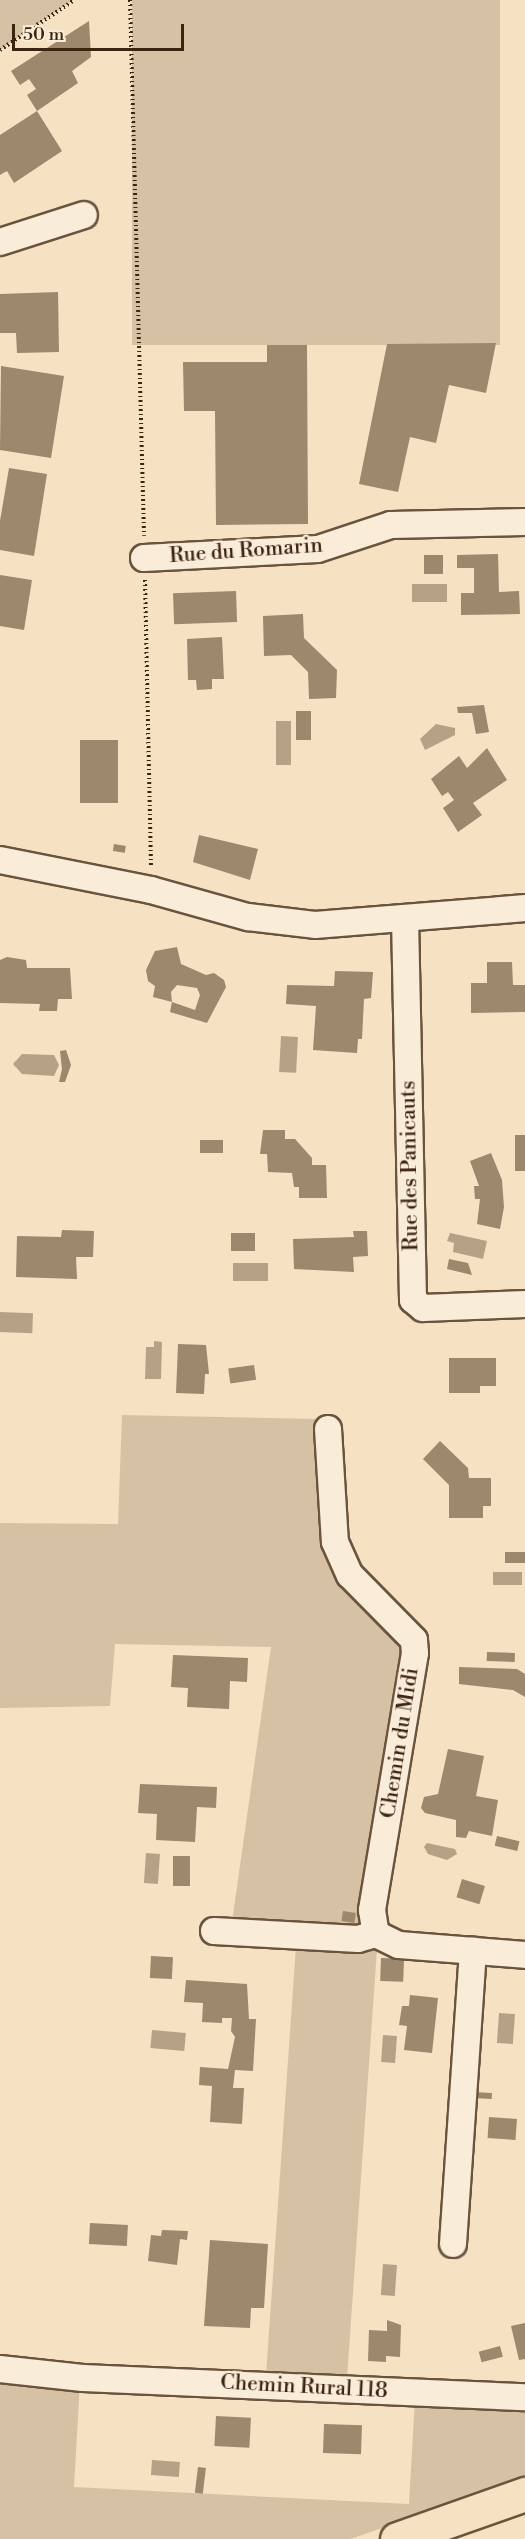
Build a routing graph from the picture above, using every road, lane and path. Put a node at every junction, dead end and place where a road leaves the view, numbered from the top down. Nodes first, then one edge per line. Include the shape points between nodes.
1 (74, 0) edge
2 (130, 0) edge
3 (0, 50) edge
4 (84, 215) dead end
5 (0, 242) edge
6 (525, 522) edge
7 (144, 558) junction
8 (0, 860) edge
9 (151, 890) junction
10 (525, 908) edge
11 (405, 918) junction
12 (525, 1304) edge
13 (328, 1429) dead end
14 (214, 1931) dead end
15 (376, 1934) junction
16 (473, 1951) junction
17 (525, 1954) edge
18 (453, 2244) dead end
19 (0, 2369) edge
20 (525, 2397) edge
21 (525, 2494) edge
22 (397, 2539) edge

1 - 3 path
2 - 7 path
4 - 5 street
6 - 7 street, Rue du Romarin via 391,525 318,549
7 - 9 path
8 - 9 street
9 - 11 street via 248,917 315,925
10 - 11 street
11 - 12 street, Rue des Panicauts via 413,1300 423,1308
13 - 15 street, Chemin du Midi via 335,1542 350,1575 414,1640 372,1910
14 - 15 street via 358,1939
15 - 16 street via 399,1945
16 - 17 street
16 - 18 street
19 - 20 street, Chemin Rural 118 via 83,2378
21 - 22 highway

